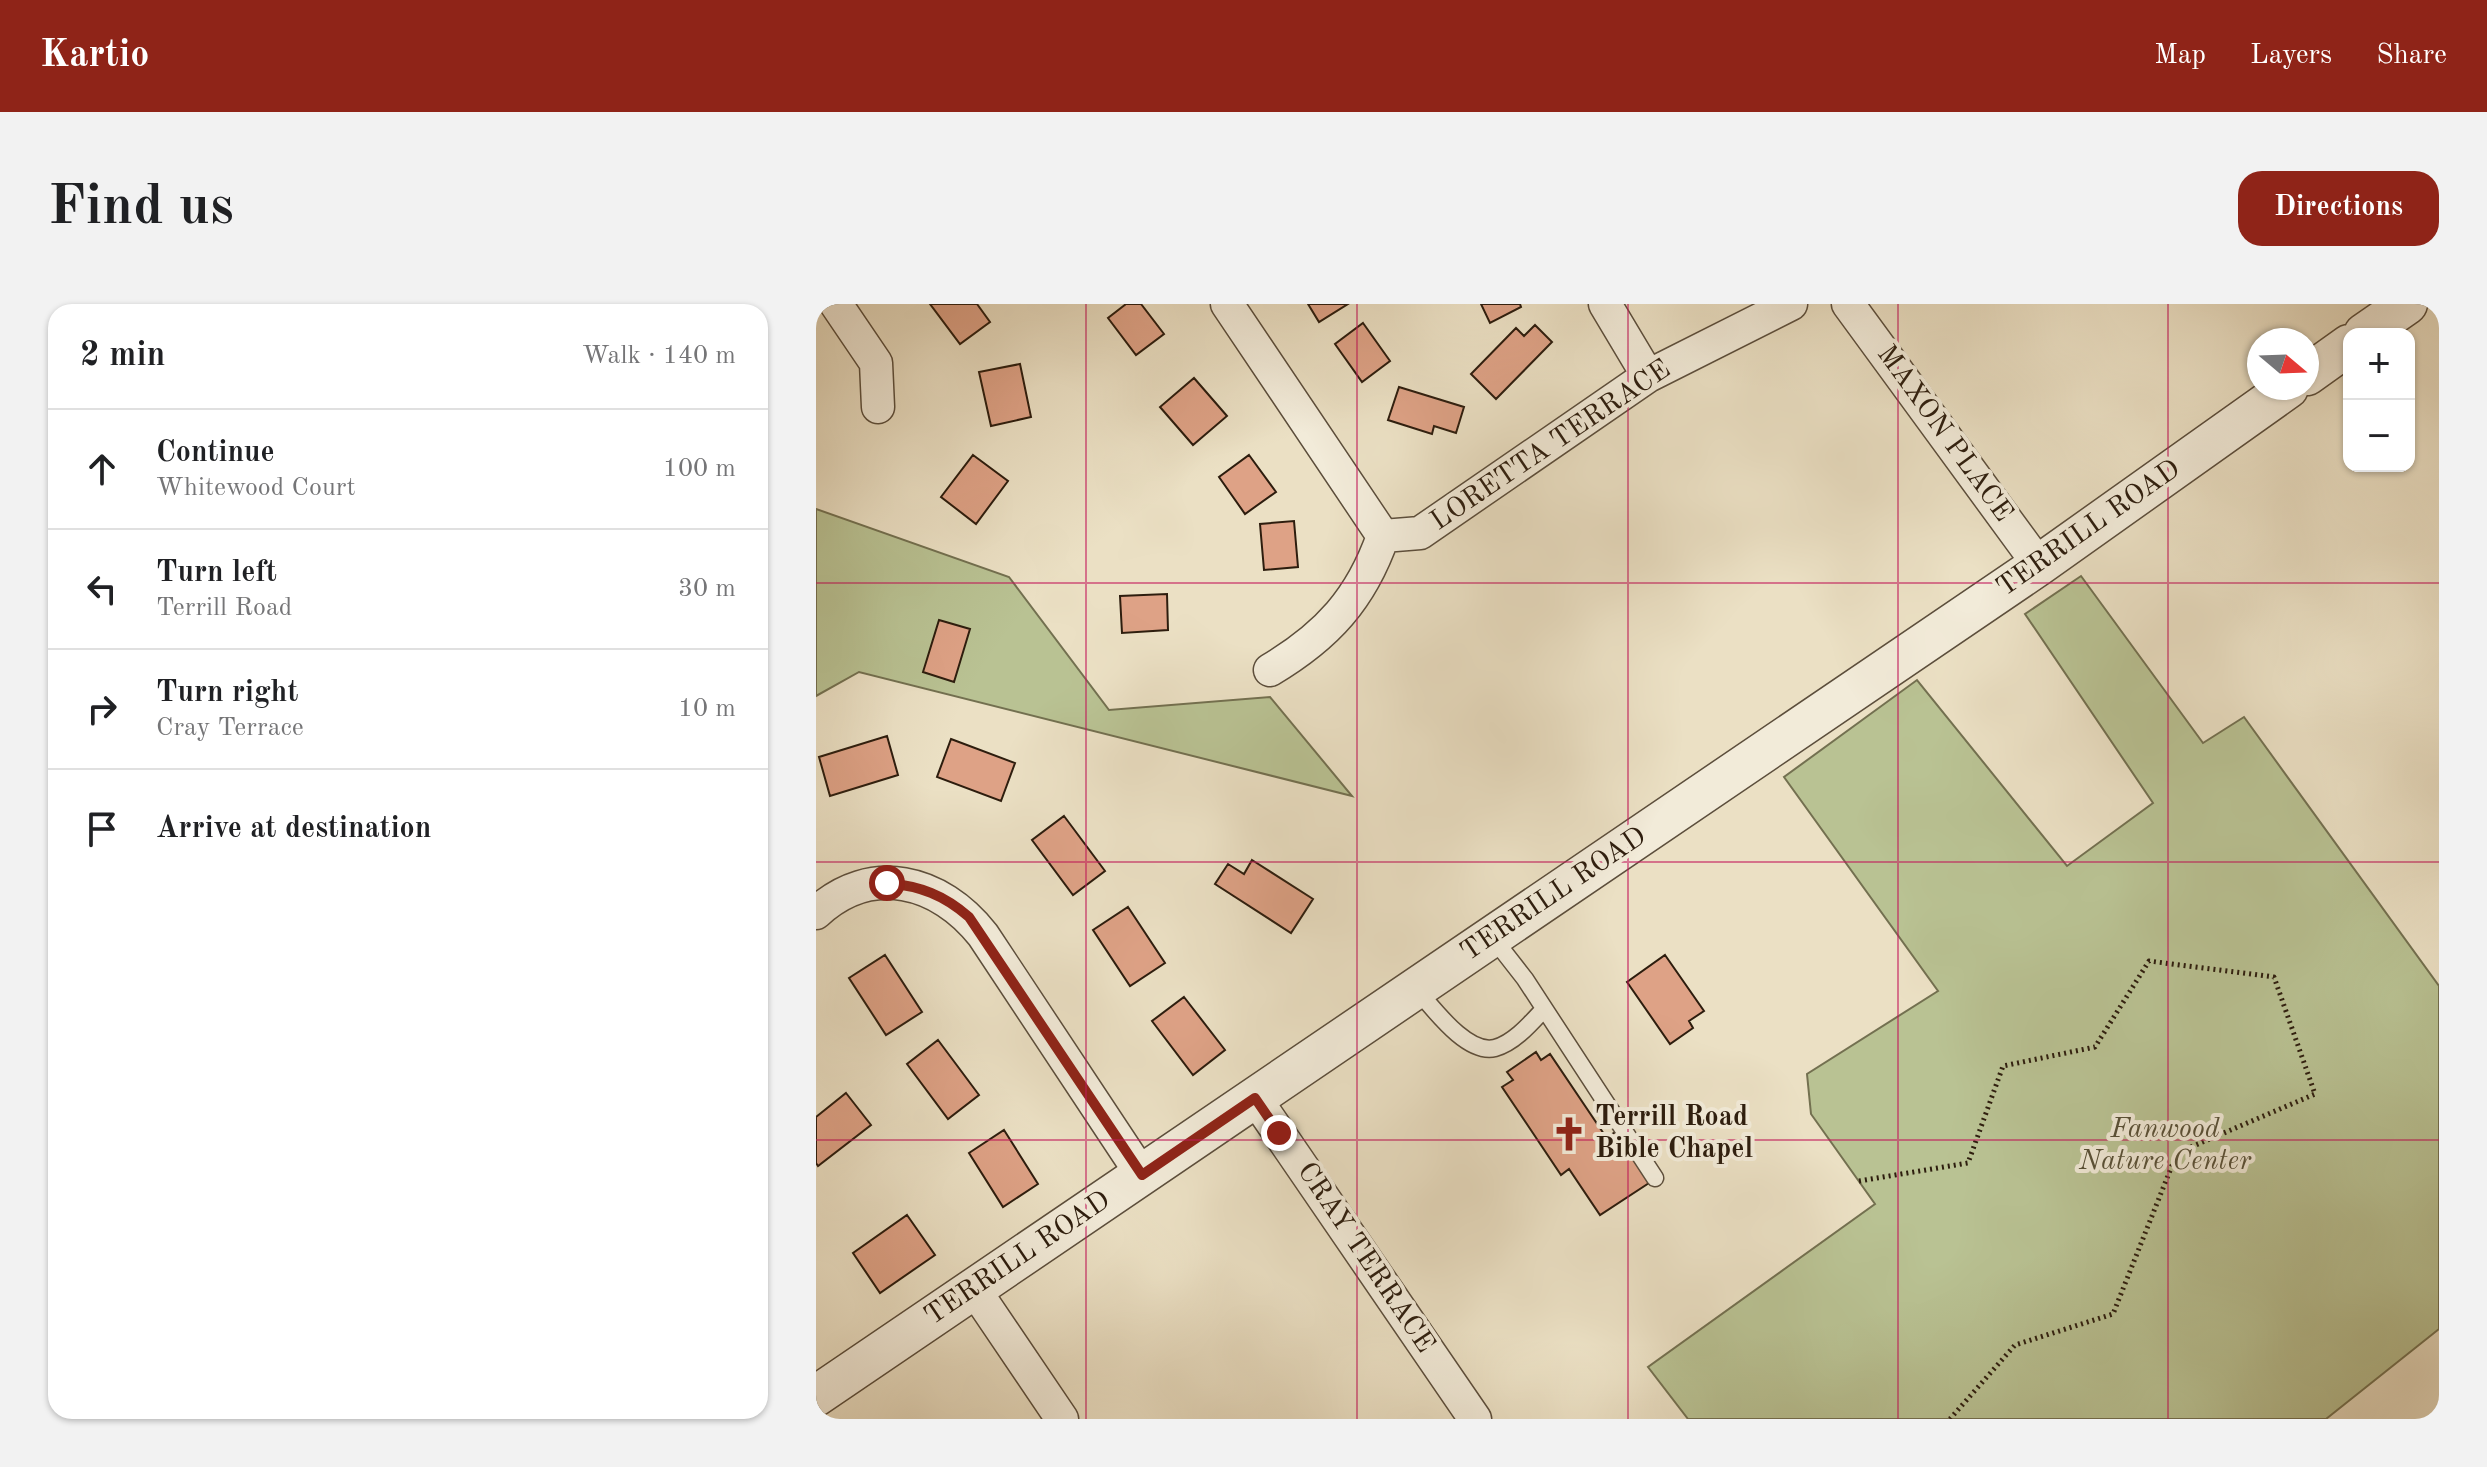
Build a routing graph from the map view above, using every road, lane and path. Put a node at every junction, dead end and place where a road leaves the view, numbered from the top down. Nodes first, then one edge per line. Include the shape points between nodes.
1 (836, 304) edge
2 (1227, 304) edge
3 (1605, 304) edge
4 (1791, 304) edge
5 (1848, 304) edge
6 (2407, 304) edge
7 (2373, 328) edge
8 (2343, 349) edge
9 (2319, 366) edge
10 (1648, 376) junction
11 (2271, 400) edge
12 (878, 407) dead end
13 (1383, 536) junction
14 (2039, 565) junction
15 (1270, 670) dead end
16 (816, 913) edge
17 (1492, 937) junction
18 (1416, 988) junction
19 (1544, 1009) junction
20 (1255, 1098) junction
21 (1142, 1175) junction
22 (1655, 1178) dead end
23 (1859, 1181) dead end
24 (974, 1289) junction
25 (816, 1396) edge
26 (1062, 1419) edge
27 (1475, 1419) edge
28 (1950, 1419) edge

1 - 12 street via 876,363
2 - 13 street
3 - 10 street
4 - 10 street, LORETTA TERRACE
5 - 14 street, MAXON PLACE
6 - 7 street
8 - 9 street
10 - 13 street, LORETTA TERRACE via 1420,533
11 - 14 street, TERRILL ROAD
13 - 15 street via 1353,599 1328,629
14 - 17 street, TERRILL ROAD
16 - 21 street via 843,894 887,883 921,888 952,902 983,935
17 - 18 street, TERRILL ROAD
17 - 19 lane
18 - 19 lane via 1455,1032 1481,1047 1495,1048 1522,1032
18 - 20 street, TERRILL ROAD
19 - 22 lane
20 - 21 street, TERRILL ROAD
20 - 27 street, CRAY TERRACE
21 - 24 street, TERRILL ROAD
23 - 28 path via 1968,1163 2003,1066 2095,1047 2149,961 2274,977 2315,1094 2177,1153 2113,1314 2015,1345
24 - 25 street, TERRILL ROAD
24 - 26 street

